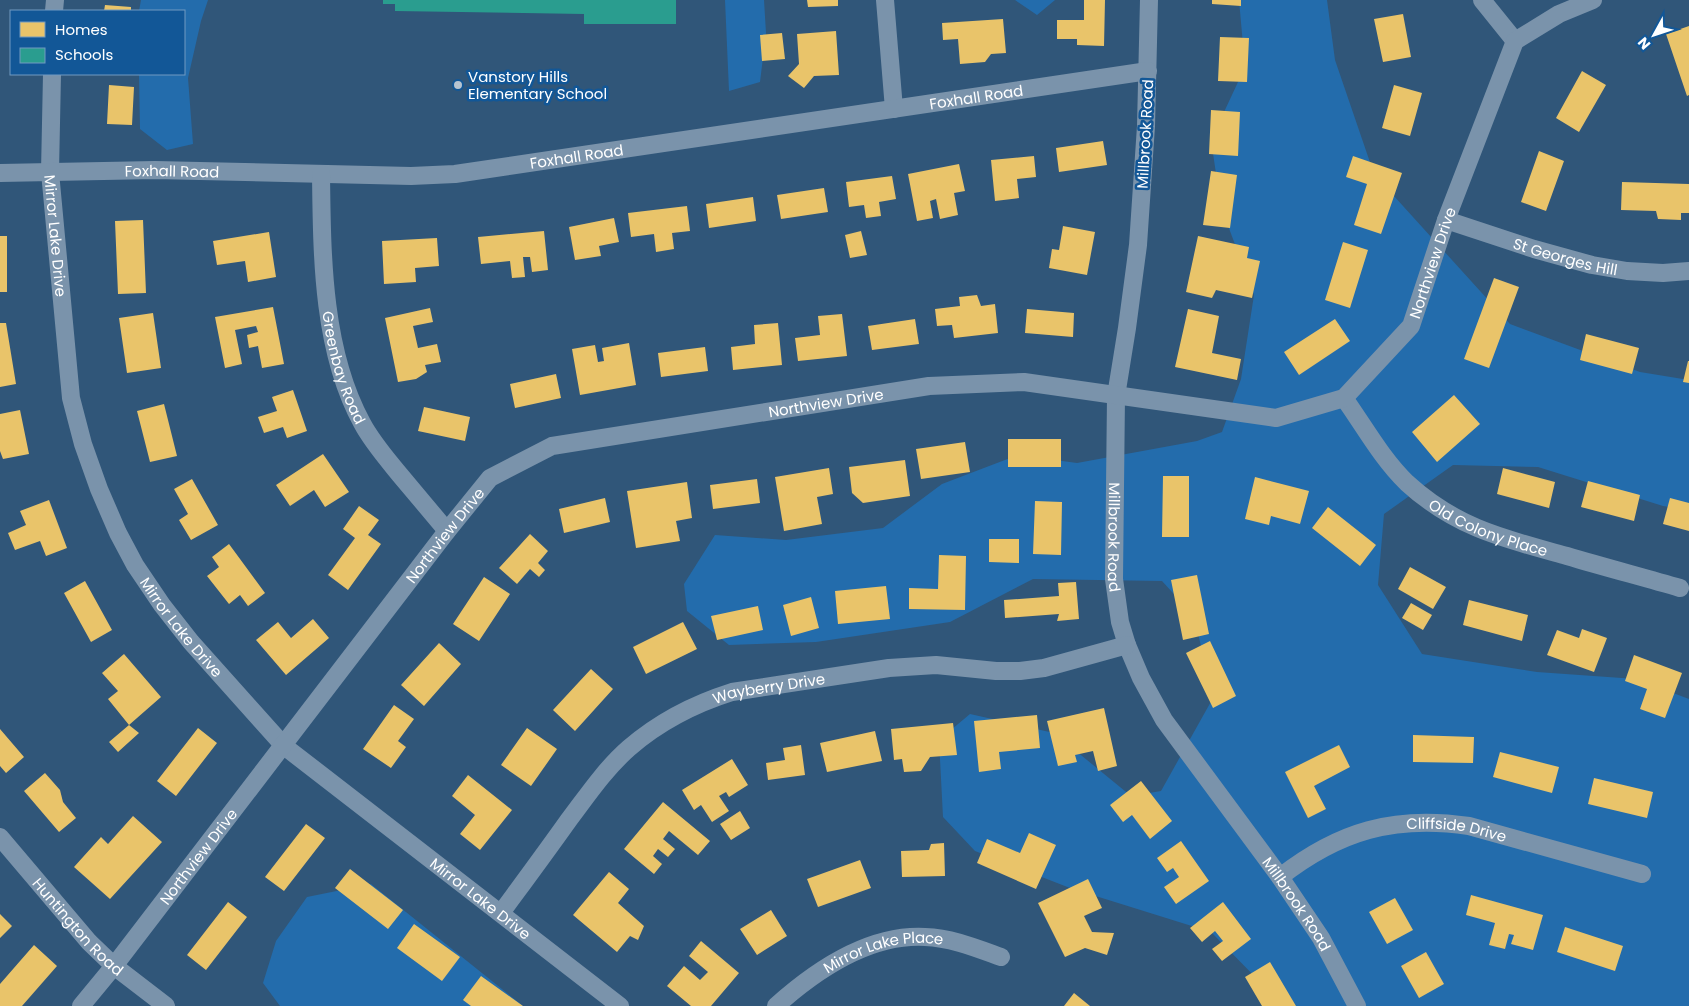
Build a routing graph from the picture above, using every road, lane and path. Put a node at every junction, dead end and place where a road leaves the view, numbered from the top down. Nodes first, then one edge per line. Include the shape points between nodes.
1 (885, 0) edge
2 (1149, 0) edge
3 (1482, 0) edge
4 (1593, 0) edge
5 (1514, 41) junction
6 (1148, 72) junction
7 (52, 75) edge
8 (894, 109) junction
9 (50, 172) junction
10 (0, 173) edge
11 (321, 174) junction
12 (1446, 220) junction
13 (1689, 271) edge
14 (1116, 396) junction
15 (1344, 398) junction
16 (447, 531) junction
17 (1680, 588) dead end
18 (1127, 645) junction
19 (284, 746) junction
20 (0, 837) edge
21 (1642, 874) dead end
22 (1280, 878) junction
23 (501, 913) junction
24 (1001, 957) dead end
25 (114, 966) junction
26 (81, 1006) edge
27 (166, 1006) edge
28 (620, 1006) edge
29 (776, 1006) edge
30 (1357, 1006) edge

1 - 8 street
2 - 6 street, Millbrook Road
3 - 5 street
4 - 5 street via 1559,14
5 - 12 street, Northview Drive
6 - 8 street, Foxhall Road
6 - 14 street, Millbrook Road via 1138,245
7 - 9 street, Mirror Lake Drive
8 - 11 street, Foxhall Road via 454,174
9 - 10 street, Foxhall Road
9 - 11 street, Foxhall Road via 155,170
9 - 19 street, Mirror Lake Drive via 71,398 99,489 135,565 162,605
11 - 16 street, Greenbay Road via 326,298 347,391 362,424 382,454
12 - 13 street, St Georges Hill via 1592,265 1627,271
12 - 15 street, Northview Drive via 1411,326
14 - 15 street, Northview Drive via 1276,418
14 - 16 street, Northview Drive via 1024,382 929,386 552,446 490,478
14 - 18 street, Millbrook Road via 1114,579
15 - 17 street, Old Colony Place via 1391,466 1435,506 1456,518 1499,537
16 - 19 street, Northview Drive
18 - 22 street, Millbrook Road via 1164,720
18 - 23 street, Wayberry Drive via 1044,668 996,671 936,665 889,668 732,692 709,699 677,714 647,734 603,774
19 - 23 street, Mirror Lake Drive
19 - 25 street, Northview Drive
20 - 25 street, Huntington Road via 89,942
21 - 22 street, Cliffside Drive via 1469,826 1421,822 1397,824 1340,840
22 - 30 street, Millbrook Road via 1320,938
23 - 28 street, Mirror Lake Drive
24 - 29 street, Mirror Lake Place via 964,943 924,937 874,945 828,966
25 - 26 street, Northview Drive
25 - 27 street, Huntington Road

